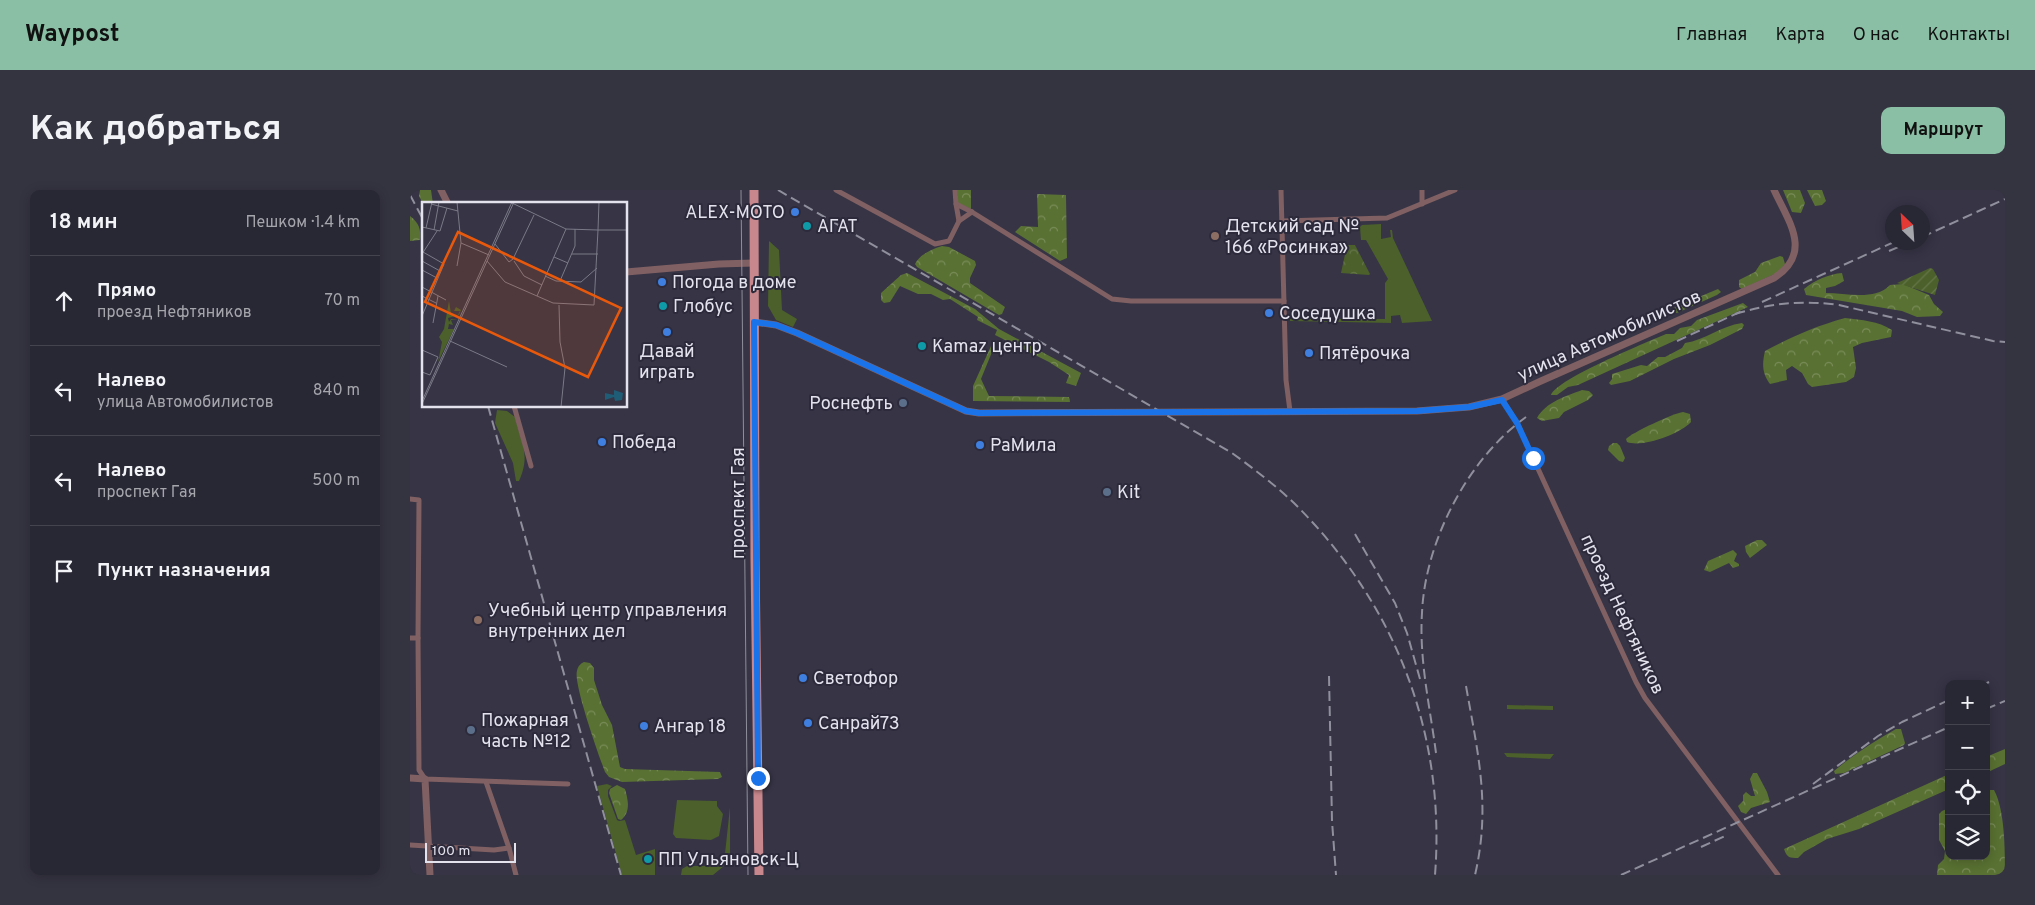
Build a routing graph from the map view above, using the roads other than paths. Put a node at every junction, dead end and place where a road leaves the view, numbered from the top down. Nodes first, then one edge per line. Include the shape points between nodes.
1 (441, 190) edge
2 (754, 190) edge
3 (836, 190) edge
4 (955, 190) edge
5 (1281, 190) edge
6 (1422, 190) edge
7 (1455, 190) edge
8 (1774, 190) edge
9 (447, 202) edge
10 (956, 204) junction
11 (1422, 204) junction
12 (972, 212) junction
13 (1282, 220) junction
14 (959, 221) junction
15 (754, 263) junction
16 (628, 272) edge
17 (1284, 301) junction
18 (754, 322) junction
19 (1502, 400) junction
20 (515, 408) edge
21 (1290, 411) junction
22 (531, 466) dead end
23 (410, 499) edge
24 (410, 572) edge
25 (418, 572) junction
26 (410, 638) edge
27 (418, 638) junction
28 (410, 706) edge
29 (418, 707) junction
30 (410, 778) edge
31 (425, 779) junction
32 (486, 782) junction
33 (568, 784) dead end
34 (410, 845) edge
35 (428, 846) junction
36 (509, 848) junction
37 (430, 875) edge
38 (516, 875) edge
39 (759, 875) edge
40 (1778, 875) edge

1 - 9 street
2 - 15 main road, проспект Гая
3 - 14 street via 935,244 949,242
4 - 10 street
5 - 13 street
6 - 11 street
7 - 11 street
8 - 19 street, улица Автомобилистов via 1797,244 1794,260 1785,272
10 - 12 street
10 - 14 street
11 - 13 street via 1376,220
12 - 14 street
12 - 17 street via 1112,299
13 - 17 street
15 - 16 street
15 - 18 main road, проспект Гая
17 - 21 street
18 - 21 street, улица Автомобилистов via 776,325 797,333 966,411
18 - 39 main road, проспект Гая
19 - 21 street, улица Автомобилистов via 1443,410
19 - 40 street, проезд Нефтяников via 1517,423 1645,698
20 - 22 street
23 - 25 street via 419,500
24 - 25 street
25 - 27 street
26 - 27 street
27 - 29 street
28 - 29 street
29 - 31 street via 419,770
30 - 31 street
31 - 32 street
31 - 35 street
32 - 33 street
32 - 36 street
34 - 35 street
35 - 36 street
35 - 37 street
36 - 38 street

